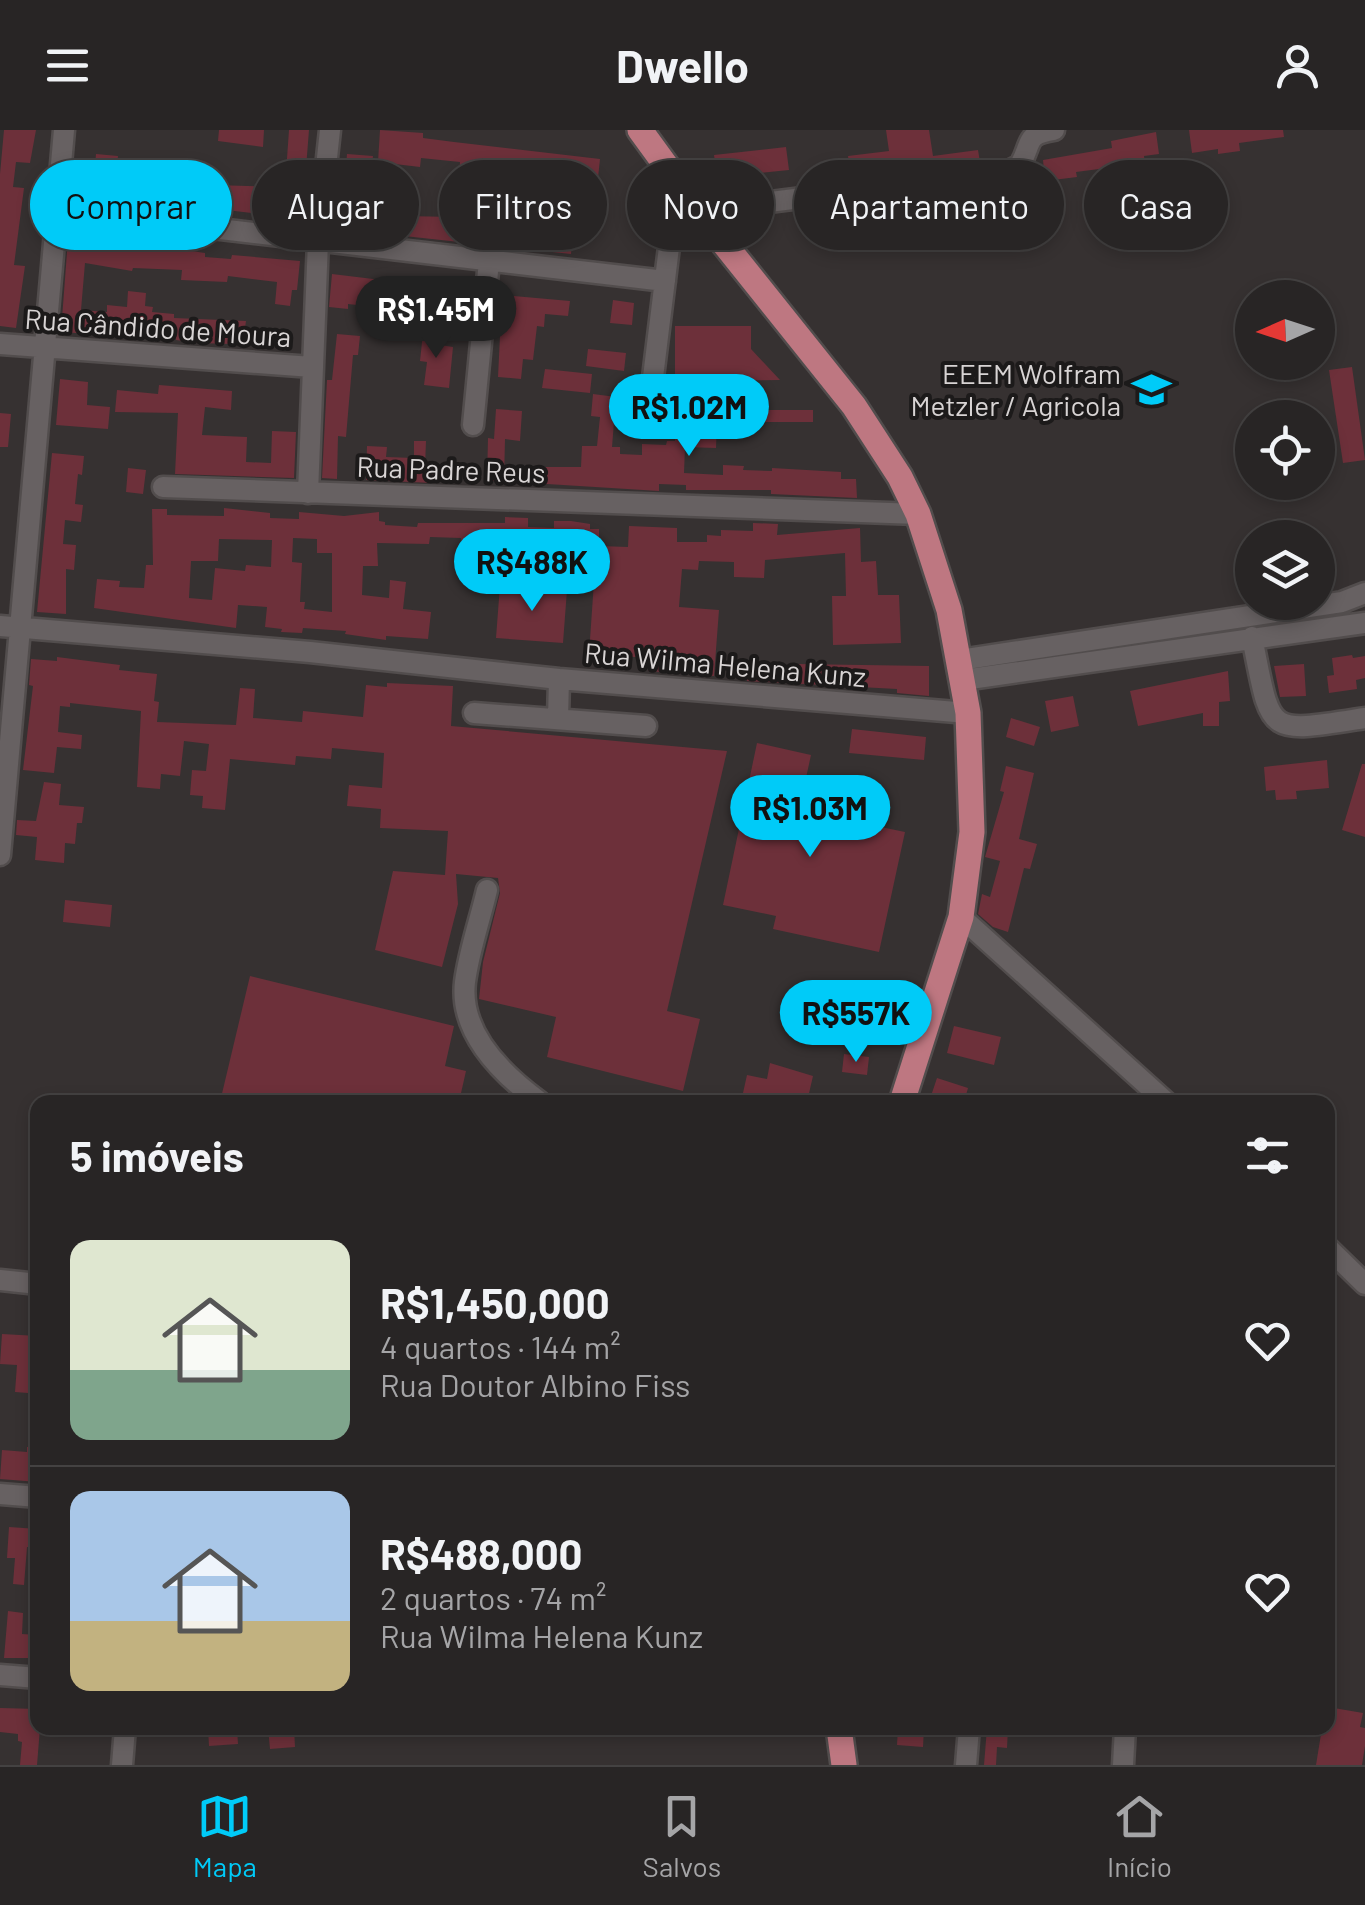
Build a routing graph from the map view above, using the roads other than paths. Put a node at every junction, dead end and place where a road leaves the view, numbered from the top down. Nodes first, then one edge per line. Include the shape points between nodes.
1 (64, 130) edge
2 (330, 130) edge
3 (640, 130) edge
4 (1054, 130) edge
5 (61, 160) edge
6 (327, 160) edge
7 (661, 160) edge
8 (774, 202) edge
9 (53, 250) edge
10 (318, 250) edge
11 (390, 250) edge
12 (669, 250) edge
13 (730, 250) edge
14 (489, 261) junction
15 (665, 281) junction
16 (0, 344) edge
17 (44, 348) junction
18 (312, 368) junction
19 (648, 418) dead end
20 (474, 425) dead end
21 (163, 487) dead end
22 (308, 493) junction
23 (918, 514) junction
24 (1365, 592) edge
25 (1342, 602) junction
26 (1356, 624) edge
27 (10, 627) edge
28 (1252, 638) junction
29 (962, 670) junction
30 (560, 679) junction
31 (474, 712) dead end
32 (968, 713) junction
33 (1365, 718) edge
34 (558, 719) junction
35 (646, 726) dead end
36 (0, 855) edge
37 (488, 890) dead end
38 (961, 917) junction
39 (532, 1095) edge
40 (904, 1095) edge
41 (1158, 1095) edge
42 (1335, 1255) edge
43 (1357, 1276) edge
44 (0, 1280) edge
45 (30, 1283) edge
46 (0, 1494) edge
47 (30, 1496) edge
48 (0, 1675) edge
49 (30, 1677) edge
50 (124, 1735) edge
51 (840, 1735) edge
52 (968, 1735) edge
53 (1124, 1735) edge
54 (122, 1765) edge
55 (844, 1765) edge
56 (966, 1765) edge
57 (1122, 1765) edge

1 - 5 street
2 - 6 street
3 - 7 main road
4 - 8 street via 1029,139 1020,166 1007,172
9 - 17 street
10 - 18 street
11 - 14 street
12 - 15 street
13 - 23 main road via 854,406
14 - 15 street
14 - 20 street
15 - 19 street
16 - 17 street, Rua Cândido de Moura
17 - 18 street, Rua Cândido de Moura
17 - 27 street
18 - 22 street
21 - 22 street, Rua Padre Reus
22 - 23 street, Rua Padre Reus
23 - 29 main road
24 - 25 street
25 - 26 street
25 - 29 street
26 - 28 street
27 - 30 street, Rua Wilma Helena Kunz
27 - 36 street
28 - 29 street
28 - 33 street via 1267,712 1280,724 1301,728
29 - 32 main road
30 - 32 street, Rua Wilma Helena Kunz
30 - 34 street
31 - 34 street
32 - 38 main road via 972,832
34 - 35 street
37 - 39 street via 464,983 467,1016 489,1056
38 - 40 main road
38 - 41 street
42 - 43 street
44 - 45 street
46 - 47 street
48 - 49 street
50 - 54 street
51 - 55 main road
52 - 56 street
53 - 57 street

